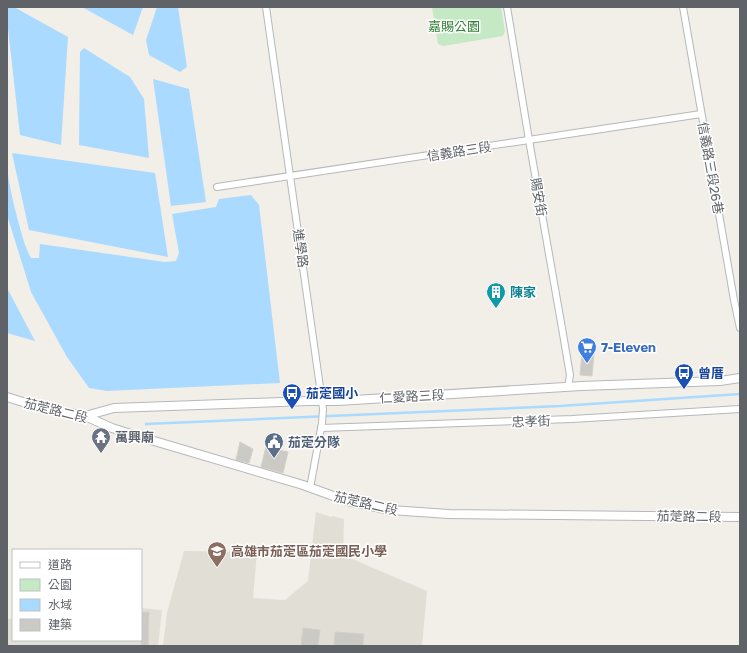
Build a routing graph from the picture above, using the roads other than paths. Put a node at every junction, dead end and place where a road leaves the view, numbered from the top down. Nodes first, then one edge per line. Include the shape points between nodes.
1 (266, 7) edge
2 (506, 7) edge
3 (683, 7) edge
4 (701, 114) junction
5 (529, 140) junction
6 (290, 176) junction
7 (217, 187) dead end
8 (740, 328) edge
9 (740, 378) edge
10 (568, 388) junction
11 (7, 397) edge
12 (322, 400) junction
13 (740, 409) edge
14 (85, 416) junction
15 (322, 425) junction
16 (310, 488) junction
17 (740, 517) edge

1 - 6 street, 進學路
2 - 5 street, 賜安街
3 - 4 street, 信義路三段26巷
4 - 5 street, 信義路三段
4 - 8 street, 信義路三段26巷
5 - 6 street, 信義路三段
5 - 10 street, 賜安街 via 570,375
6 - 7 street, 信義路三段
6 - 12 street, 進學路
9 - 10 street, 仁愛路三段
10 - 12 street, 仁愛路三段
11 - 14 street, 茄萣路二段 via 42,408
12 - 14 street, 仁愛路三段 via 114,408
12 - 15 street, 進學路
13 - 15 street, 忠孝街 via 572,419
14 - 16 street, 茄萣路二段 via 112,428
15 - 16 street, 進學路
16 - 17 street, 茄萣路二段 via 347,501 390,510 449,514

